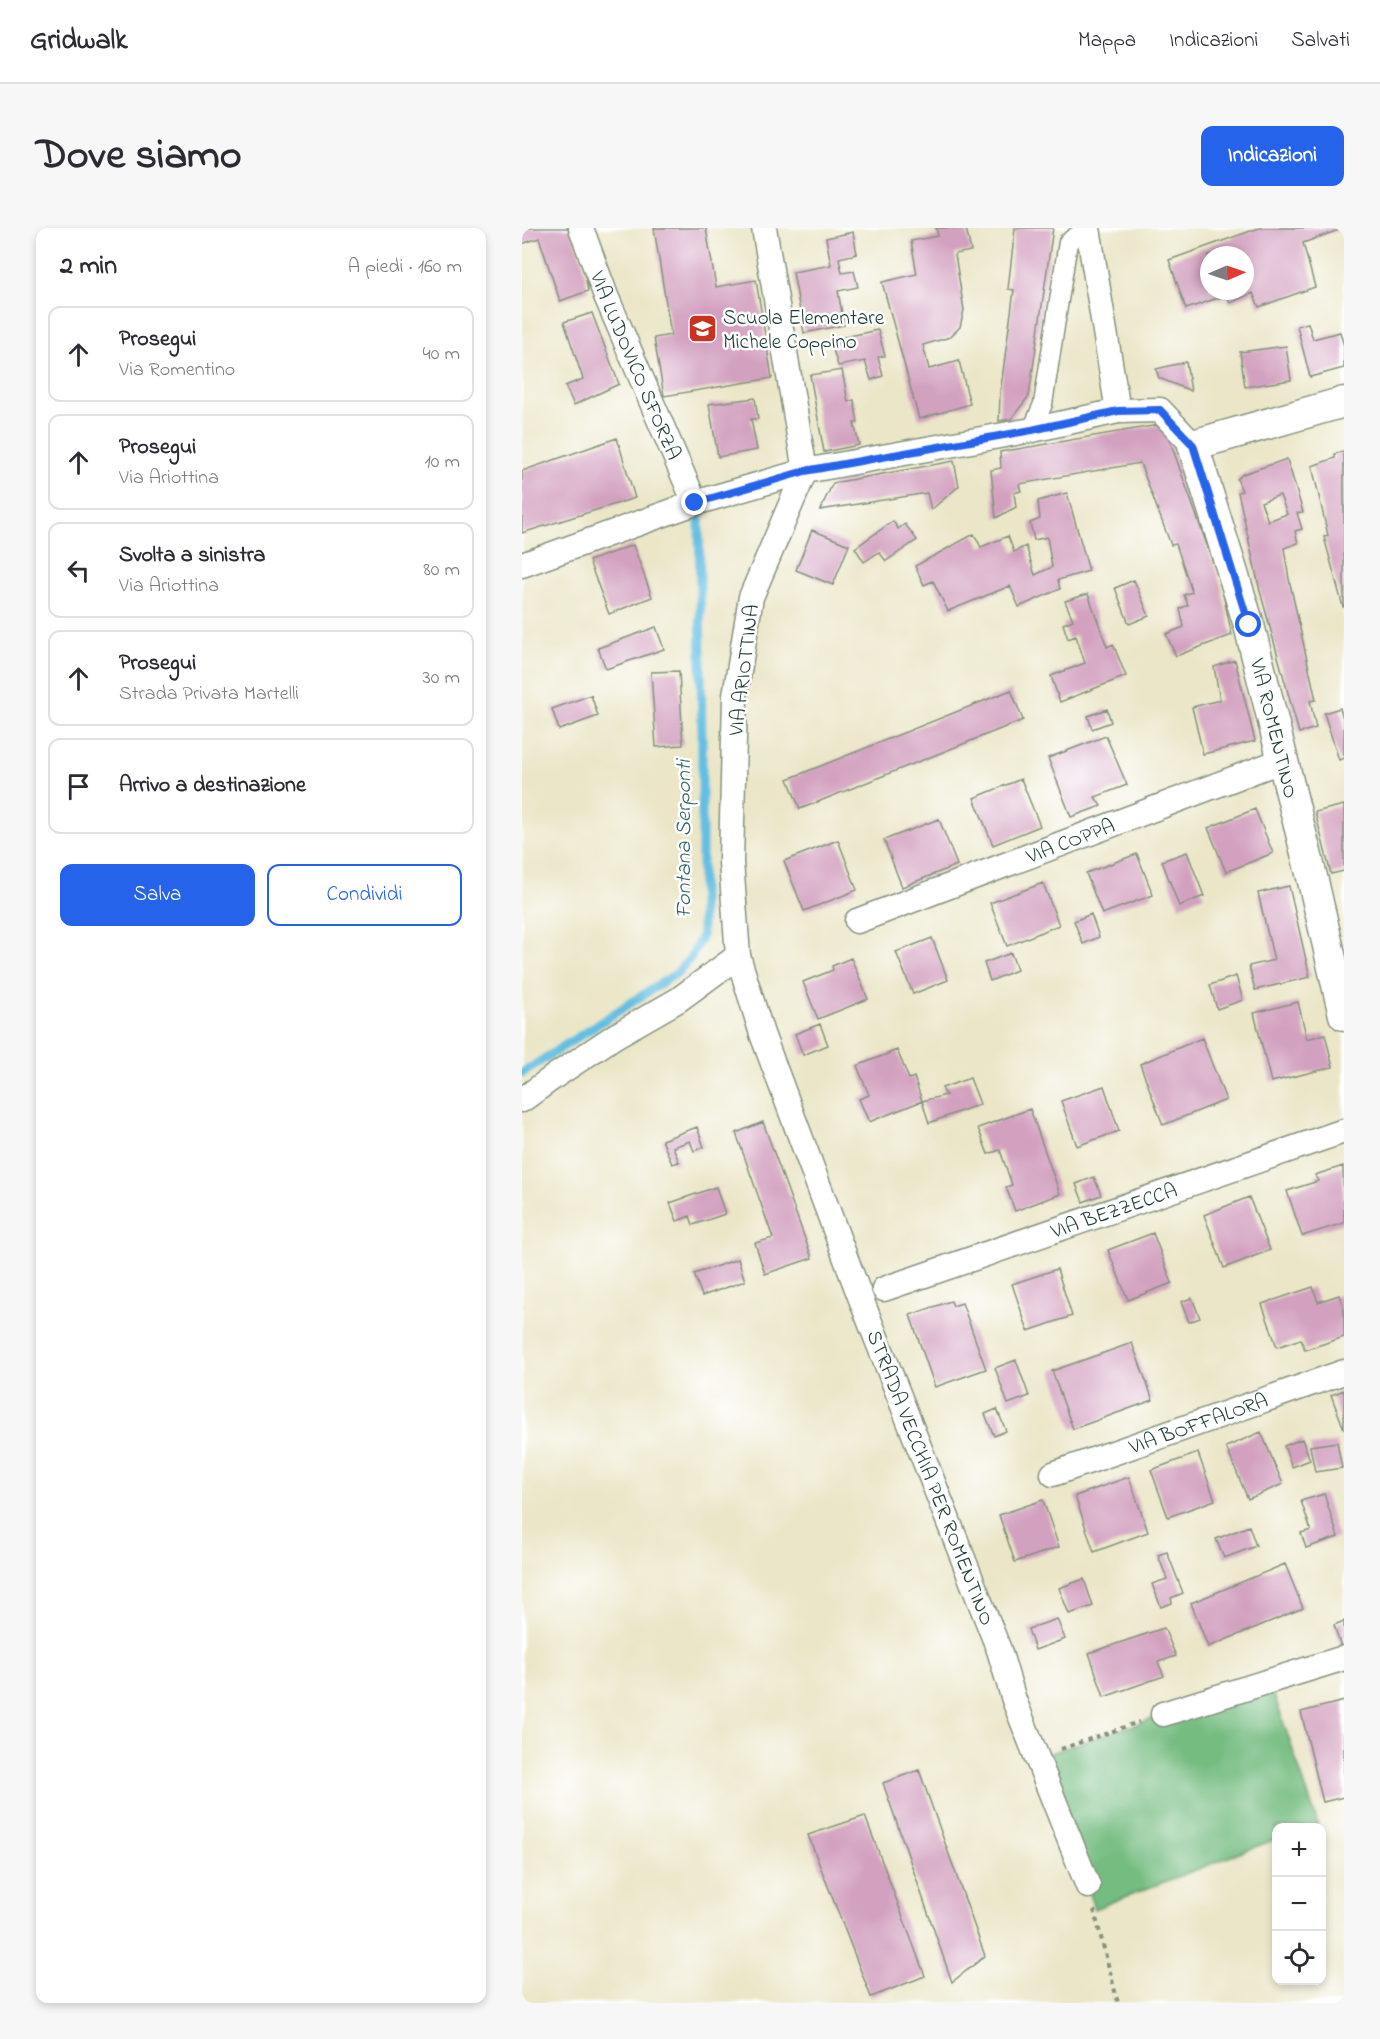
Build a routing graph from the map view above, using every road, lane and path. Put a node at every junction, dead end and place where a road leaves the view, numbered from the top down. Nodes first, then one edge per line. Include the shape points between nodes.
1 (581, 228) edge
2 (764, 228) edge
3 (1088, 228) edge
4 (1344, 402) edge
5 (1118, 411) junction
6 (1032, 430) junction
7 (1193, 445) junction
8 (805, 471) junction
9 (695, 503) junction
10 (522, 565) edge
11 (1283, 760) junction
12 (857, 921) dead end
13 (738, 956) junction
14 (1344, 1015) edge
15 (522, 1100) edge
16 (1344, 1131) edge
17 (884, 1290) dead end
18 (1344, 1372) edge
19 (1053, 1474) dead end
20 (1344, 1658) edge
21 (1163, 1714) joint
22 (1038, 1758) junction
23 (1088, 1886) joint
24 (1118, 2003) edge

1 - 9 street, VIA LUDOVICO SFORZA
2 - 8 street
3 - 5 street
3 - 6 street via 1068,242 1042,404
4 - 7 street
5 - 6 street
5 - 7 street via 1160,410
6 - 8 street
7 - 11 street, VIA ROMENTINO via 1249,625
8 - 9 street
8 - 13 street, VIA ARIOTTINA via 751,597 735,696 731,862
9 - 10 street
11 - 12 street, VIA COPPA
11 - 14 street, VIA ROMENTINO
13 - 15 street via 678,1000 605,1043
13 - 22 street, STRADA VECCHIA PER ROMENTINO via 762,1034 855,1284
16 - 17 street, VIA BEZZECCA
18 - 19 street, VIA BOFFALORA
20 - 21 street
21 - 22 path
22 - 23 street, STRADA VECCHIA PER ROMENTINO
23 - 24 path

